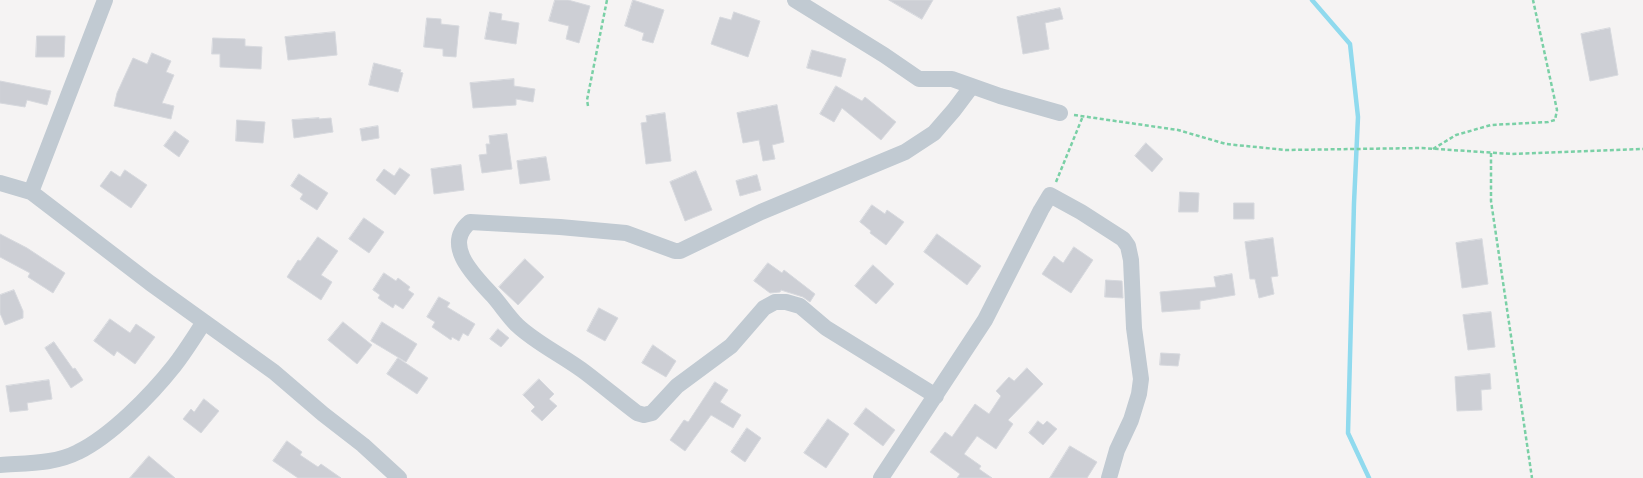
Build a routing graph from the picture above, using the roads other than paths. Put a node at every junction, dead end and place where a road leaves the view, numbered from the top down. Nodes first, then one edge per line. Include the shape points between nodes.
1 (105, 0) edge
2 (795, 0) edge
3 (972, 86) junction
4 (1060, 113) road end
5 (0, 183) edge
6 (31, 192) junction
7 (204, 322) junction
8 (936, 396) junction
9 (0, 465) edge
10 (399, 478) edge
11 (881, 478) edge
12 (1109, 478) edge

1 - 6 street
2 - 3 street via 919,79 952,79
3 - 4 street
3 - 8 street via 934,133 905,152 761,212 680,251 626,234 560,227 470,222 461,236 462,256 469,269 518,325 637,413 652,413 677,386 731,346 764,308 775,302 800,306 826,328
5 - 6 street
6 - 7 street
7 - 9 street via 174,366 132,412 100,440 77,453 44,462
7 - 10 street via 274,372
8 - 11 street
8 - 12 street via 985,320 1050,195 1123,239 1131,260 1134,328 1141,379 1131,420

